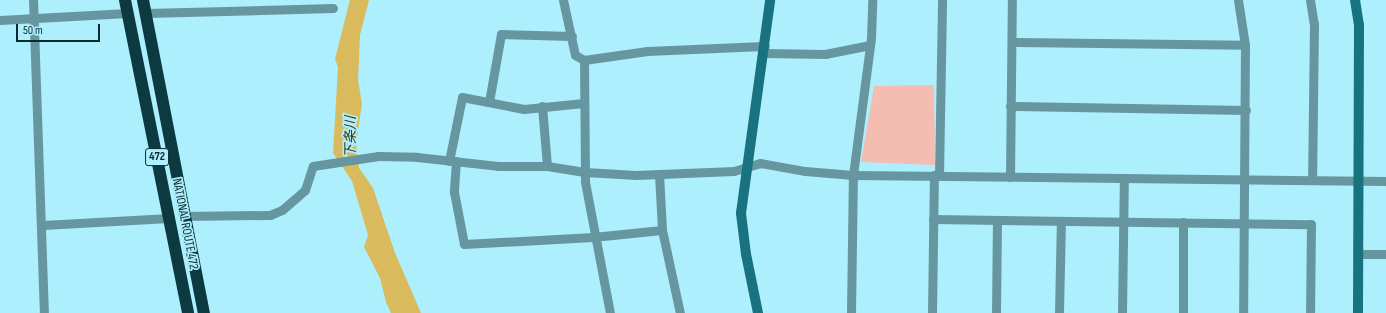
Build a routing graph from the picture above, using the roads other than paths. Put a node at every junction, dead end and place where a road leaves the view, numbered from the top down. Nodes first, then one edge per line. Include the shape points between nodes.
1 (33, 0) edge
2 (125, 0) edge
3 (143, 0) edge
4 (563, 0) edge
5 (770, 0) edge
6 (872, 0) edge
7 (942, 0) edge
8 (1012, 0) edge
9 (1238, 0) edge
10 (1310, 0) edge
11 (1355, 0) edge
12 (333, 8) dead end
13 (128, 13) junction
14 (146, 13) junction
15 (34, 19) junction
16 (0, 20) edge
17 (572, 36) junction
18 (1012, 42) junction
19 (870, 44) junction
20 (1245, 45) junction
21 (764, 50) junction
22 (584, 60) junction
23 (489, 102) junction
24 (584, 103) junction
25 (542, 106) junction
26 (1010, 106) junction
27 (1246, 110) junction
28 (452, 161) junction
29 (547, 166) junction
30 (748, 166) junction
31 (585, 172) junction
32 (659, 174) junction
33 (853, 175) junction
34 (936, 176) junction
35 (1010, 177) junction
36 (1124, 178) junction
37 (1245, 179) junction
38 (1312, 179) junction
39 (1359, 181) junction
40 (1386, 181) edge
41 (183, 216) junction
42 (169, 218) junction
43 (933, 219) junction
44 (997, 220) junction
45 (1061, 221) junction
46 (1123, 222) junction
47 (1183, 222) junction
48 (1244, 223) junction
49 (42, 225) junction
50 (662, 230) junction
51 (594, 237) junction
52 (1358, 254) junction
53 (1386, 254) edge
54 (44, 313) edge
55 (188, 313) edge
56 (204, 313) edge
57 (610, 313) edge
58 (680, 313) edge
59 (758, 313) edge
60 (851, 313) edge
61 (932, 313) edge
62 (996, 313) edge
63 (1059, 313) edge
64 (1122, 313) edge
65 (1183, 313) edge
66 (1243, 313) edge
67 (1310, 313) edge
68 (1358, 313) edge

1 - 15 street
2 - 13 highway, NATIONAL ROUTE 472 / 472
3 - 14 highway, NATIONAL ROUTE 472 / 472
4 - 17 street
5 - 21 street
6 - 19 street
7 - 34 street
8 - 18 street
9 - 20 street
10 - 38 street via 1314,24
11 - 39 street via 1359,25
12 - 14 street
13 - 15 street
13 - 42 highway, NATIONAL ROUTE 472 / 472
14 - 41 highway, NATIONAL ROUTE 472 / 472
15 - 16 street
15 - 49 street
17 - 22 street via 575,55
17 - 23 street via 501,34
18 - 20 street
18 - 26 street
19 - 21 street via 825,54
19 - 33 street
20 - 27 street
21 - 22 street via 647,51
21 - 30 street
22 - 24 street
23 - 25 street via 524,109
23 - 28 street via 462,97
24 - 25 street
24 - 31 street
25 - 29 street
26 - 27 street
26 - 35 street
27 - 37 street
28 - 29 street via 498,166
28 - 41 street via 378,156 313,166 305,190 282,210 270,215
28 - 51 street via 454,192 464,244
29 - 31 street
30 - 32 street via 734,171
30 - 33 street via 760,163 805,171
30 - 59 street via 741,222
31 - 32 street
31 - 51 street
32 - 50 street
33 - 34 street
33 - 60 street
34 - 35 street
34 - 43 street
35 - 36 street
36 - 37 street
36 - 46 street
37 - 38 street
37 - 48 street
38 - 39 street
39 - 40 street
39 - 52 street
41 - 56 highway, NATIONAL ROUTE 472 / 472
42 - 49 street
42 - 55 highway, NATIONAL ROUTE 472 / 472
43 - 44 street
43 - 61 street
44 - 45 street
44 - 62 street
45 - 46 street
45 - 63 street
46 - 47 street
46 - 64 street
47 - 48 street
47 - 65 street
48 - 66 street
48 - 67 street via 1311,224
49 - 54 street
50 - 51 street
50 - 58 street
51 - 57 street
52 - 53 street
52 - 68 street

